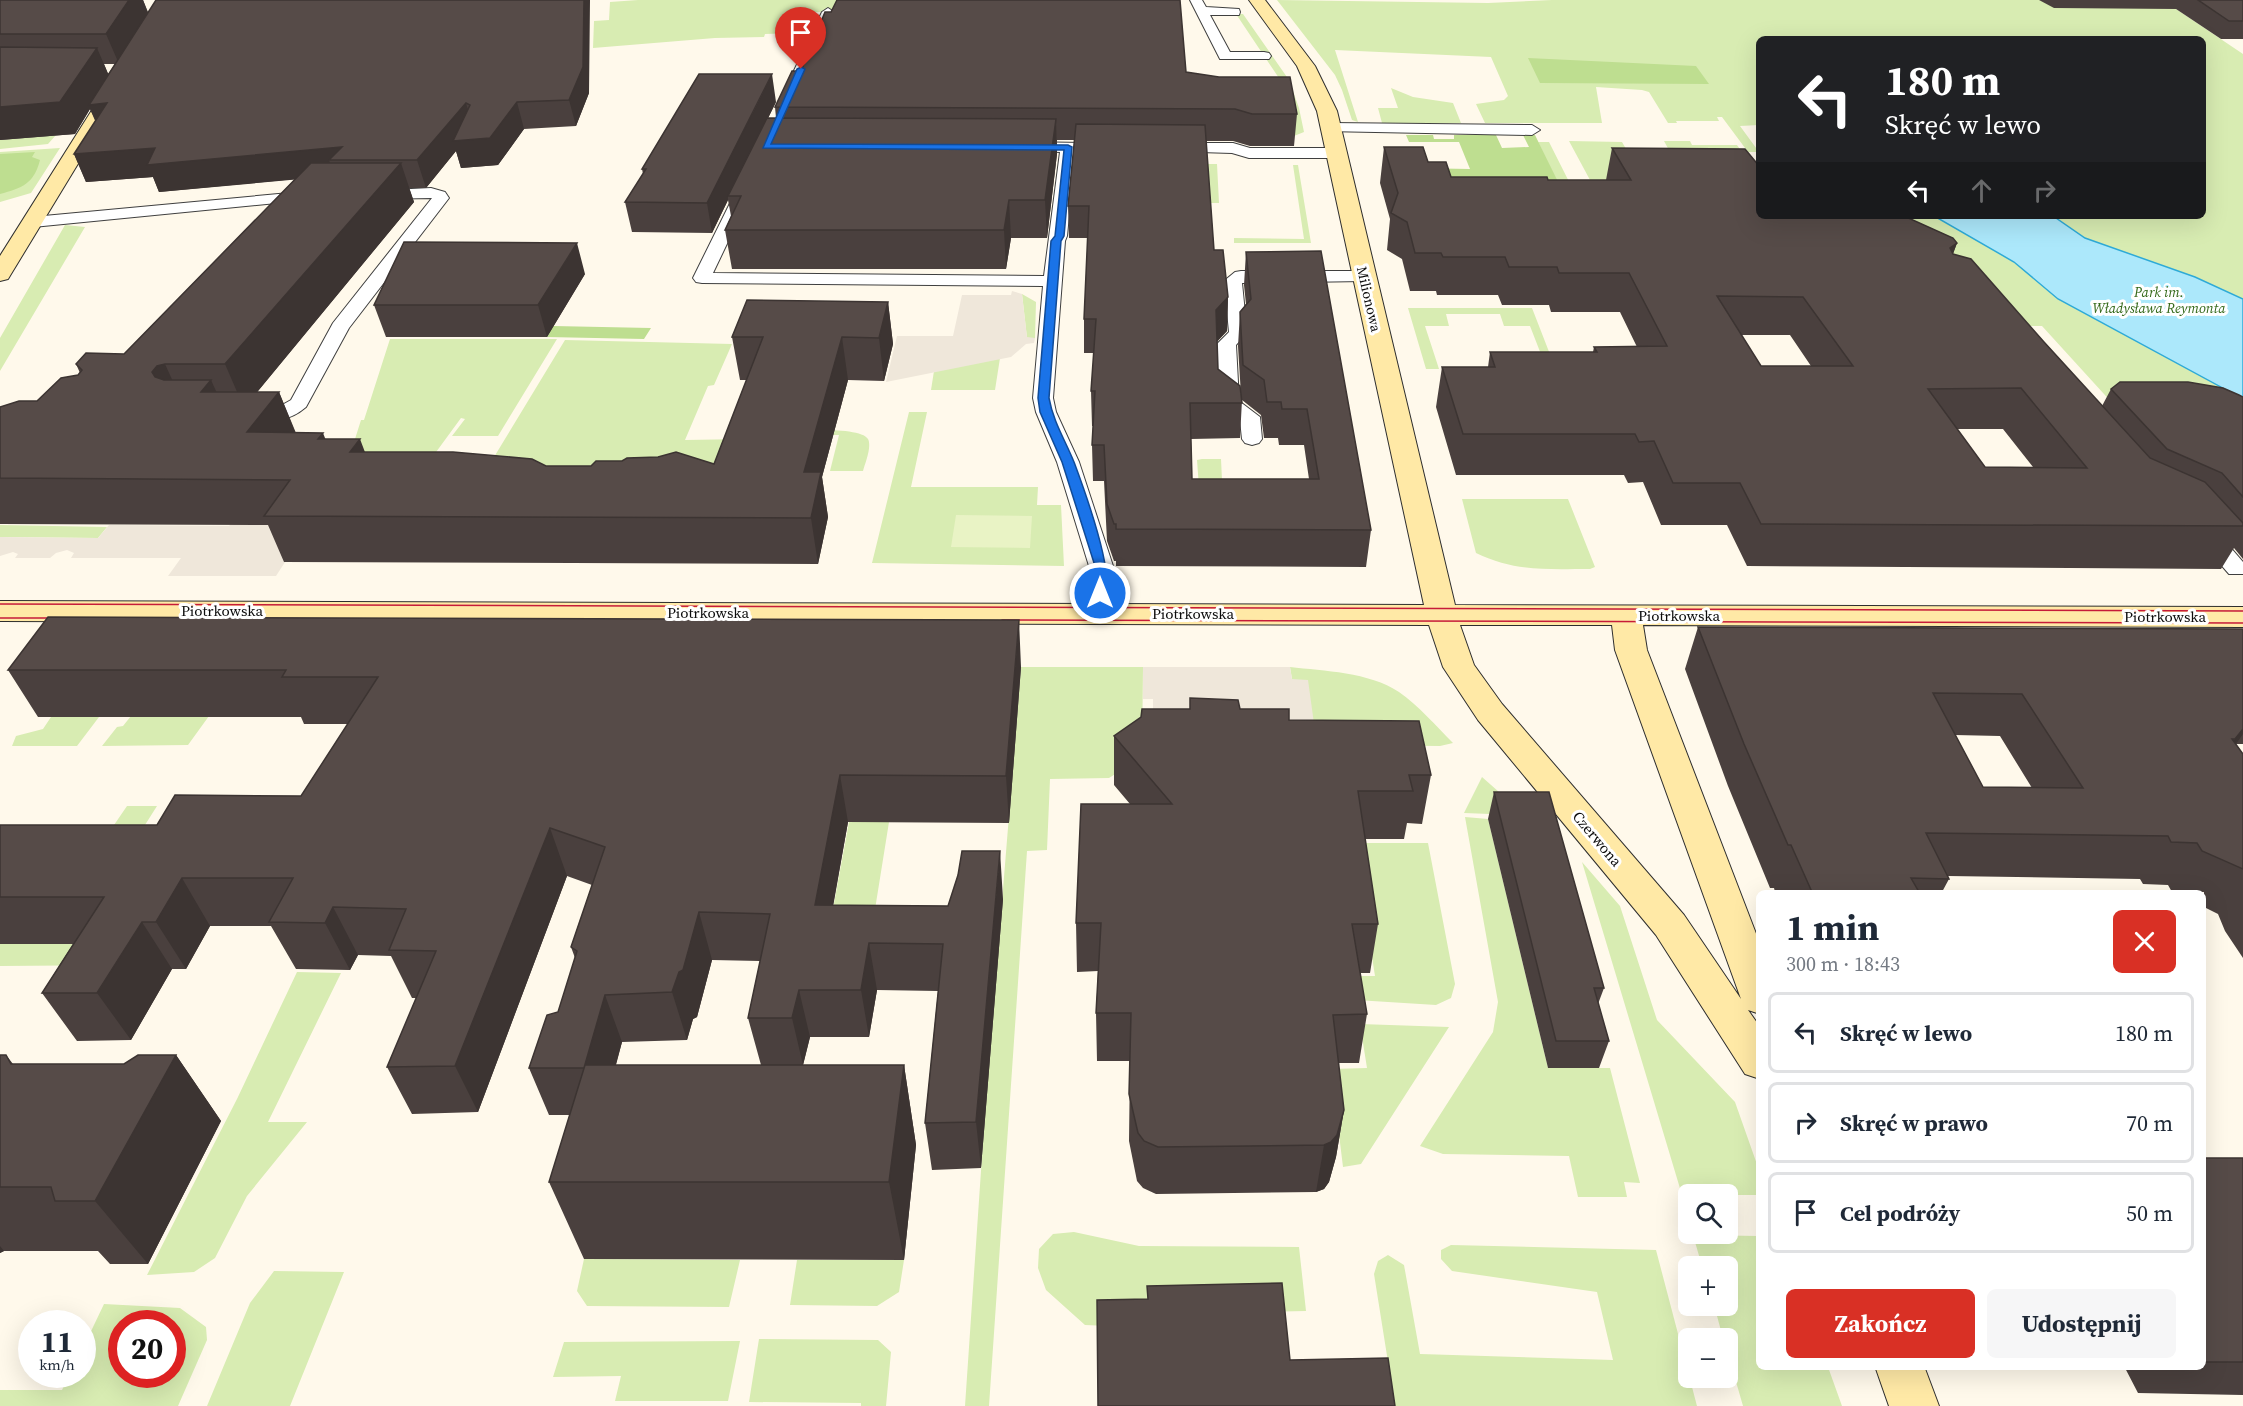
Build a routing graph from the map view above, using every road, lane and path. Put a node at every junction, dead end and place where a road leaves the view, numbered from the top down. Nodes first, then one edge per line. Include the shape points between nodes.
1 (1257, 0) edge
2 (1198, 5) edge
3 (1237, 6) edge
4 (828, 12) edge
5 (1264, 57) dead end
6 (102, 70) dead end
7 (780, 115) edge
8 (1330, 128) junction
9 (1532, 130) dead end
10 (1004, 147) edge
11 (1068, 147) junction
12 (1103, 148) edge
13 (1151, 148) edge
14 (1336, 153) junction
15 (756, 165) edge
16 (359, 194) edge
17 (323, 195) edge
18 (33, 222) junction
19 (0, 274) edge
20 (1364, 276) junction
21 (1052, 281) junction
22 (232, 416) edge
23 (1251, 439) dead end
24 (2191, 517) edge
25 (2237, 569) dead end
26 (0, 611) edge
27 (1100, 614) junction
28 (1442, 615) junction
29 (1626, 616) junction
30 (2243, 617) edge
31 (1756, 987) edge
32 (1756, 1056) edge
33 (1900, 1370) edge
34 (1914, 1406) edge

1 - 3 lane
1 - 8 street, Milionowa via 1317,82
2 - 3 lane
2 - 5 lane via 1225,56
4 - 7 lane
6 - 18 street via 126,71
8 - 9 lane
8 - 14 street, Milionowa
10 - 11 lane
11 - 12 lane
11 - 21 lane
13 - 14 lane
14 - 20 street, Milionowa
15 - 21 lane via 702,278
16 - 22 lane via 431,193 441,198 340,327 299,403 280,415
17 - 18 lane
18 - 19 street
20 - 23 lane via 1241,276 1233,281 1238,333 1226,344 1229,404 1250,417
20 - 28 street, Milionowa
21 - 27 lane via 1043,398 1101,566
24 - 25 lane
26 - 27 street, Piotrkowska
27 - 28 street, Piotrkowska
28 - 29 street, Piotrkowska
28 - 32 street, Czerwona via 1455,659 1474,690 1670,925
29 - 30 street, Piotrkowska
29 - 31 street via 1630,650
33 - 34 street

